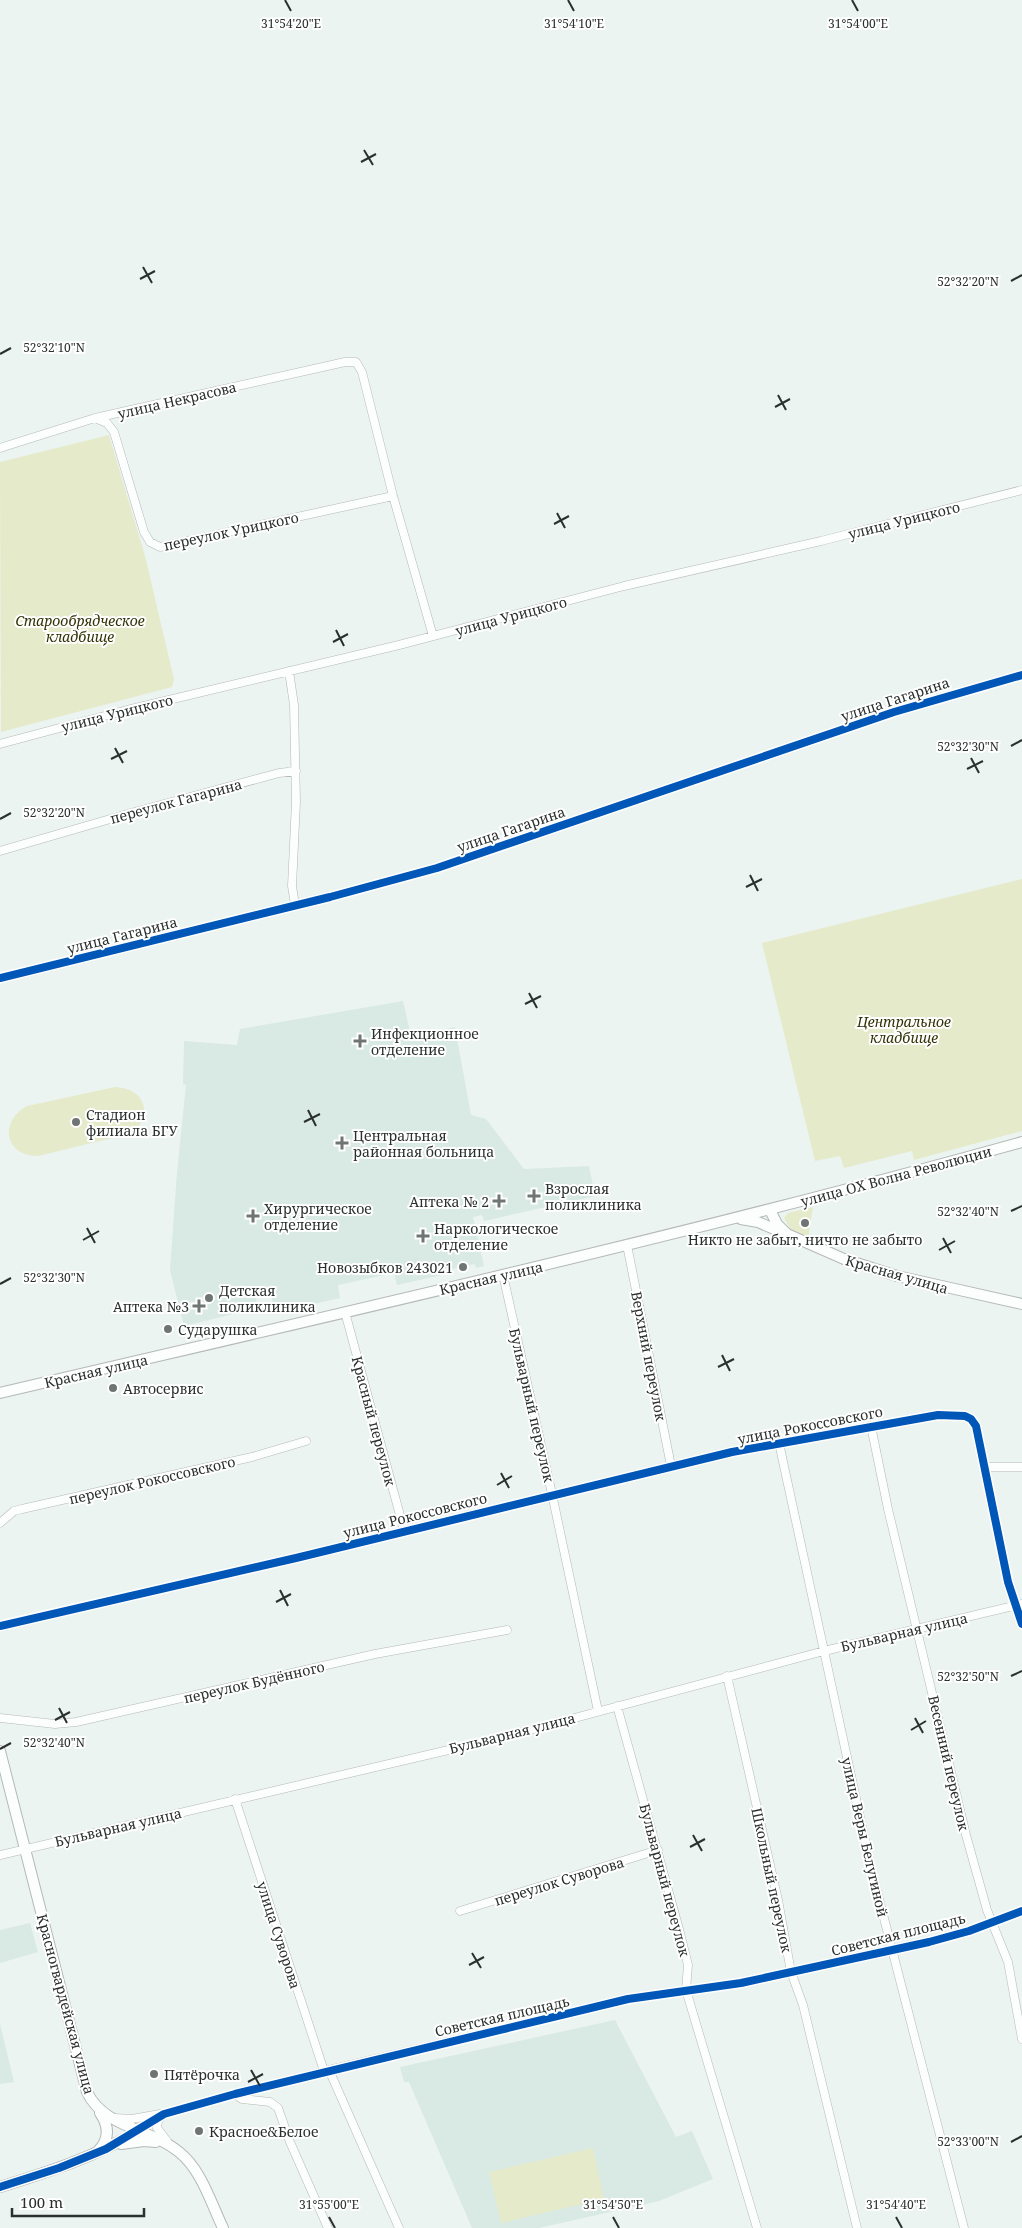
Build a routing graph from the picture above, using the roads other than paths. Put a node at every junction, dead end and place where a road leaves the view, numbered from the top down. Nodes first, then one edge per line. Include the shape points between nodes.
1 (95, 418) junction
2 (0, 448) edge
3 (1022, 490) edge
4 (393, 496) junction
5 (433, 636) junction
6 (289, 671) junction
7 (1022, 675) edge
8 (0, 744) edge
9 (296, 771) junction
10 (0, 851) edge
11 (295, 906) junction
12 (0, 978) edge
13 (1022, 1142) edge
14 (770, 1210) junction
15 (735, 1219) junction
16 (793, 1238) junction
17 (627, 1246) junction
18 (503, 1276) junction
19 (1022, 1304) edge
20 (345, 1312) junction
21 (0, 1394) edge
22 (871, 1426) junction
23 (306, 1440) dead end
24 (779, 1443) junction
25 (671, 1466) junction
26 (986, 1467) junction
27 (1022, 1467) edge
28 (552, 1494) junction
29 (0, 1524) edge
30 (404, 1530) junction
31 (1018, 1605) edge
32 (1022, 1624) edge
33 (0, 1626) edge
34 (917, 1628) junction
35 (507, 1630) dead end
36 (824, 1651) junction
37 (727, 1676) junction
38 (617, 1706) junction
39 (598, 1711) junction
40 (0, 1718) edge
41 (0, 1751) edge
42 (235, 1799) junction
43 (26, 1849) junction
44 (658, 1850) junction
45 (0, 1855) edge
46 (460, 1911) dead end
47 (1022, 1911) edge
48 (992, 1923) junction
49 (892, 1950) junction
50 (791, 1972) junction
51 (686, 1990) junction
52 (1022, 2039) edge
53 (326, 2070) junction
54 (235, 2094) junction
55 (97, 2108) junction
56 (168, 2113) junction
57 (106, 2115) junction
58 (138, 2131) junction
59 (172, 2147) junction
60 (106, 2149) junction
61 (86, 2158) junction
62 (0, 2187) edge
63 (223, 2228) edge
64 (328, 2228) edge
65 (399, 2228) edge
66 (757, 2228) edge
67 (857, 2228) edge
68 (964, 2228) edge

1 - 2 street, улица Некрасова
1 - 4 street, переулок Урицкого via 107,423 114,432 144,532 150,542 160,547
1 - 4 street, улица Некрасова via 344,362 356,362 362,372
3 - 5 street, улица Урицкого via 624,586
4 - 5 street
5 - 6 street, улица Урицкого
6 - 8 street, улица Урицкого
6 - 9 street via 294,698
7 - 11 street, улица Гагарина via 894,712 470,858
9 - 10 street, переулок Гагарина via 131,813
9 - 11 street via 292,886
11 - 12 street, улица Гагарина
13 - 14 main road, улица ОХ Волна Революции
14 - 15 main road, Красная улица
14 - 16 main road, Красная улица via 779,1228
15 - 16 main road via 758,1222
15 - 17 main road, Красная улица
16 - 19 main road, Красная улица via 879,1271
17 - 18 main road, Красная улица
17 - 25 street, Верхний переулок
18 - 20 main road, Красная улица
18 - 28 street, Бульварный переулок
20 - 21 main road, Красная улица
20 - 30 street, Красный переулок
22 - 24 street, улица Рокоссовского
22 - 26 street, улица Рокоссовского via 938,1415 955,1414 971,1419 978,1430
22 - 34 street, Весенний переулок
23 - 29 street, переулок Рокоссовского via 252,1457 14,1511
24 - 25 street, улица Рокоссовского
24 - 36 street, улица Веры Белугиной
25 - 28 street, улица Рокоссовского
26 - 27 street
26 - 31 street
28 - 30 street, улица Рокоссовского
28 - 39 street, Бульварный переулок
30 - 33 street, улица Рокоссовского
31 - 32 street
31 - 34 street, Бульварная улица
34 - 36 street, Бульварная улица
34 - 48 street, Весенний переулок via 975,1871
35 - 40 street, переулок Будённого via 375,1654 76,1722 55,1724
36 - 37 street, Бульварная улица
36 - 49 street, улица Веры Белугиной via 857,1810
37 - 38 street, Бульварная улица
37 - 50 street, Школьный переулок via 778,1900
38 - 39 street, Бульварная улица
38 - 44 street, Бульварный переулок
39 - 42 street, Бульварная улица via 504,1737
41 - 43 main road, Красногвардейская улица
42 - 43 street, Бульварная улица
42 - 53 street, улица Суворова
43 - 45 street, Бульварная улица
43 - 55 main road, Красногвардейская улица via 83,2080
44 - 46 street, переулок Суворова
44 - 51 street, Бульварный переулок via 688,1965
47 - 48 street, Советская площадь
48 - 49 street, Советская площадь
48 - 52 street, Весенний переулок via 1008,1962
49 - 50 street, Советская площадь
49 - 68 street, улица Веры Белугиной
50 - 51 street, Советская площадь via 740,1984
50 - 67 street, Школьный переулок via 804,2012
51 - 53 street, Советская площадь via 628,1999
51 - 66 street, Бульварный переулок
53 - 54 street, Советская площадь
53 - 65 street, улица Суворова
54 - 56 street, Советская площадь
54 - 64 street via 242,2099 270,2102 278,2108
55 - 57 main road, Красногвардейская улица
55 - 61 main road via 107,2126 107,2138
56 - 57 street via 132,2119
56 - 58 street, Советская площадь
56 - 59 street via 158,2121 157,2128
57 - 58 main road, Красногвардейская улица
58 - 59 main road, Красногвардейская улица
58 - 60 main road, Советская площадь
59 - 60 main road via 137,2141
59 - 63 main road, Красногвардейская улица via 192,2166
60 - 61 main road, Советская площадь
61 - 62 main road, Советская площадь

